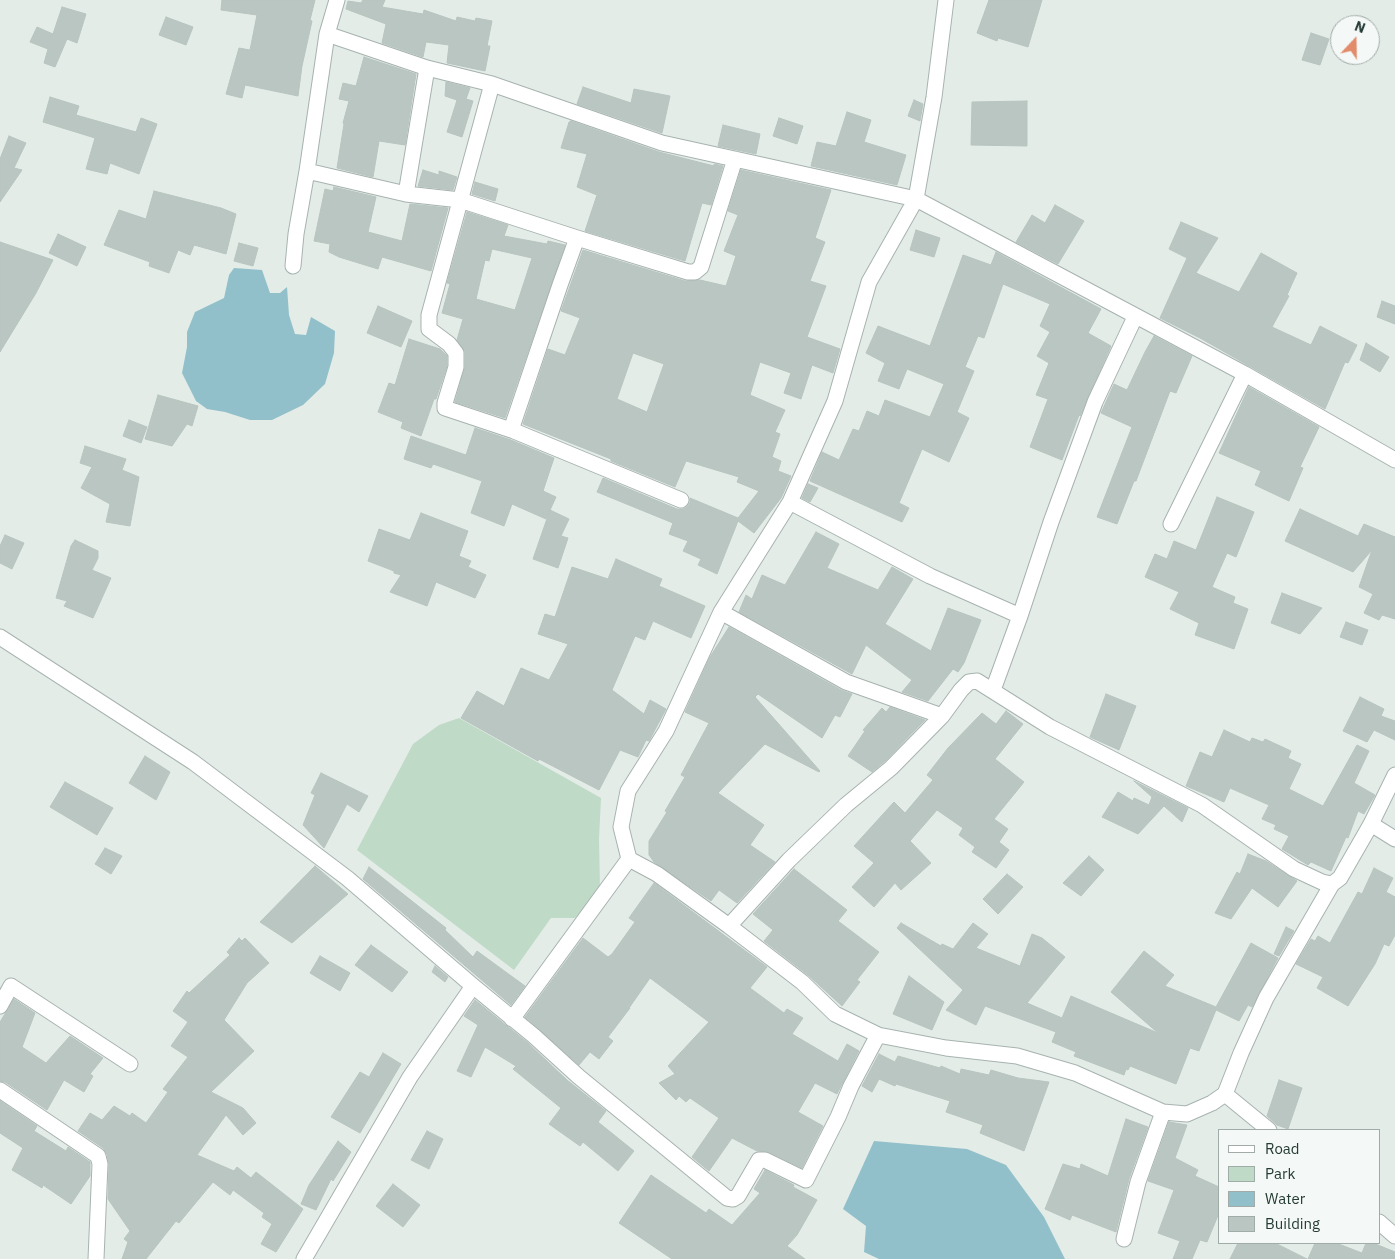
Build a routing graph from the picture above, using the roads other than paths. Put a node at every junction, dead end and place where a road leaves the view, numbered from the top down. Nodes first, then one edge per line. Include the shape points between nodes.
1 (337, 0) edge
2 (946, 0) edge
3 (327, 34) junction
4 (427, 68) junction
5 (492, 84) junction
6 (735, 160) junction
7 (307, 171) junction
8 (406, 194) junction
9 (916, 199) junction
10 (460, 200) junction
11 (577, 238) junction
12 (293, 266) dead end
13 (1135, 317) junction
14 (1245, 374) junction
15 (514, 431) junction
16 (1395, 460) edge
17 (681, 500) dead end
18 (790, 502) junction
19 (1171, 524) dead end
20 (721, 612) junction
21 (1020, 616) junction
22 (0, 637) edge
23 (993, 690) junction
24 (942, 716) junction
25 (1395, 775) edge
26 (1371, 824) junction
27 (1395, 839) edge
28 (629, 859) junction
29 (1332, 884) junction
30 (729, 926) junction
31 (6, 983) edge
32 (473, 986) junction
33 (0, 1006) edge
34 (512, 1019) junction
35 (878, 1035) junction
36 (130, 1064) dead end
37 (0, 1090) edge
38 (1225, 1094) junction
39 (1163, 1112) junction
40 (1268, 1129) edge
41 (1380, 1223) edge
42 (1395, 1236) edge
43 (1124, 1239) dead end
44 (96, 1259) edge
45 (304, 1259) edge

1 - 3 street
2 - 9 street via 934,97
3 - 4 street
3 - 7 street
4 - 5 street
4 - 8 street
5 - 6 street via 662,143
5 - 10 street
6 - 9 street
6 - 11 street via 701,267 695,272
7 - 8 street
7 - 12 street
8 - 10 street
9 - 13 street
9 - 18 street via 869,282 835,401
10 - 11 street
10 - 15 street via 429,315 429,329 449,344 456,354 456,367 444,406
11 - 15 street via 516,412
13 - 14 street
13 - 21 street via 1096,402
14 - 16 street
14 - 19 street
15 - 17 street
18 - 20 street
18 - 21 street via 930,576
20 - 24 street via 846,682
20 - 28 street via 666,731 628,791 621,827
21 - 23 street
22 - 32 street via 193,762 347,878
23 - 24 street via 977,681 969,682
23 - 29 street via 1050,727 1202,805 1294,869
24 - 30 street via 891,768 846,805 789,860
25 - 26 street
26 - 27 street
26 - 29 street via 1340,878
28 - 30 street via 657,874
28 - 34 street
29 - 38 street via 1266,998
30 - 35 street via 802,982 835,1014
31 - 33 street
31 - 36 street
32 - 34 street
32 - 45 street via 410,1077
34 - 35 street via 719,1192 733,1199 760,1160 806,1180
35 - 39 street via 946,1048 1017,1056 1075,1073
37 - 44 street via 98,1156
38 - 39 street via 1187,1114
38 - 40 street
39 - 43 street via 1138,1182
41 - 42 street

